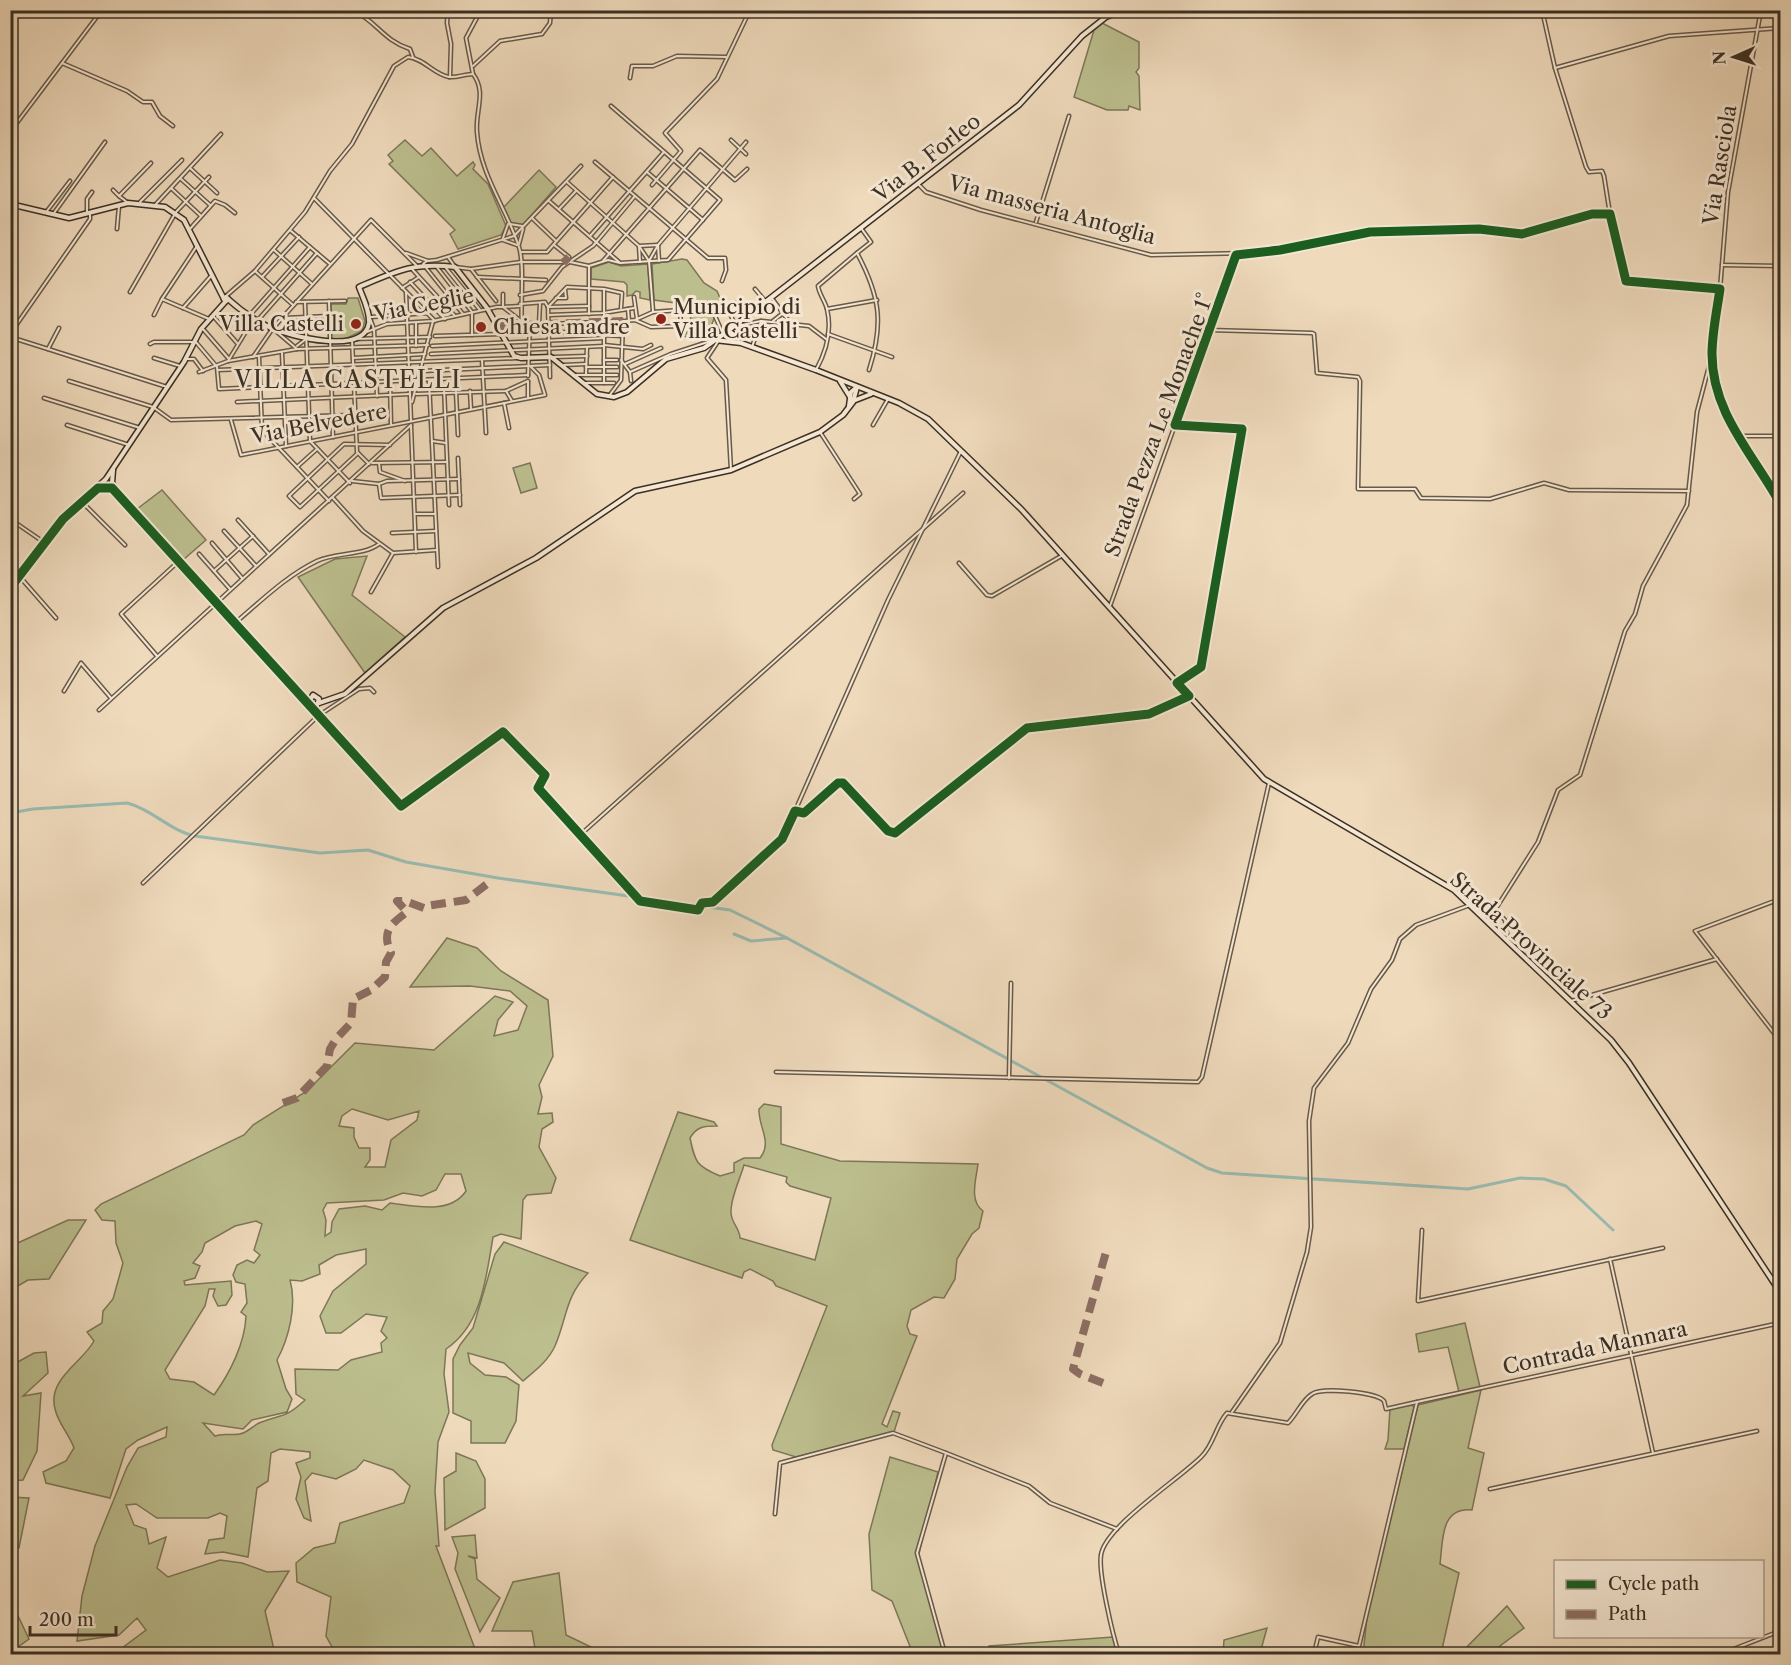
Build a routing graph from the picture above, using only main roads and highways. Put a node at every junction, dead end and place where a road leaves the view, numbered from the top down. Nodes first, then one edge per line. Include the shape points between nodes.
1 (1125, 10) edge
2 (10, 204) edge
3 (226, 299) junction
4 (737, 324) junction
5 (726, 332) junction
6 (734, 335) junction
7 (717, 340) junction
8 (729, 340) junction
9 (741, 343) junction
10 (840, 380) junction
11 (857, 387) junction
12 (872, 393) junction
13 (851, 400) junction
14 (113, 469) junction
15 (106, 479) junction
16 (113, 487) junction
17 (98, 488) junction
18 (11, 585) edge
19 (299, 695) junction
20 (311, 696) junction
21 (315, 703) junction
22 (1780, 1292) edge

1 - 4 main road, Via B. Forleo via 1106,17 1082,36 1019,105
2 - 3 main road, Via Ceglie via 69,218 140,202 176,212
3 - 7 main road, Via Ceglie via 273,328 330,342 352,339 364,333 368,325 369,315 359,287 423,264 454,265 487,308 511,351 520,358 550,357 597,394 608,397 627,392 666,359
3 - 14 main road via 202,327 181,367
4 - 5 main road, Via B. Forleo
4 - 6 main road
5 - 6 main road via 732,331
5 - 7 main road, Via B. Forleo
5 - 8 main road
6 - 8 main road
6 - 9 main road
7 - 8 main road, Strada Provinciale 73
8 - 9 main road, Strada Provinciale 73
9 - 10 main road, Strada Provinciale 73
10 - 11 main road, Strada Provinciale 73
10 - 13 main road
11 - 12 main road, Strada Provinciale 73
11 - 13 main road
12 - 13 main road
12 - 22 main road, Strada Provinciale 73 via 928,419 1021,509 1269,783 1454,890 1611,1040
13 - 21 main road via 833,425 730,470 635,491 503,578 455,600 357,685 332,700
14 - 15 main road
14 - 16 main road
15 - 16 main road
15 - 17 main road
16 - 17 main road
16 - 19 main road
17 - 18 main road via 63,519
19 - 20 main road
19 - 21 main road
20 - 21 main road
20 - 21 main road

